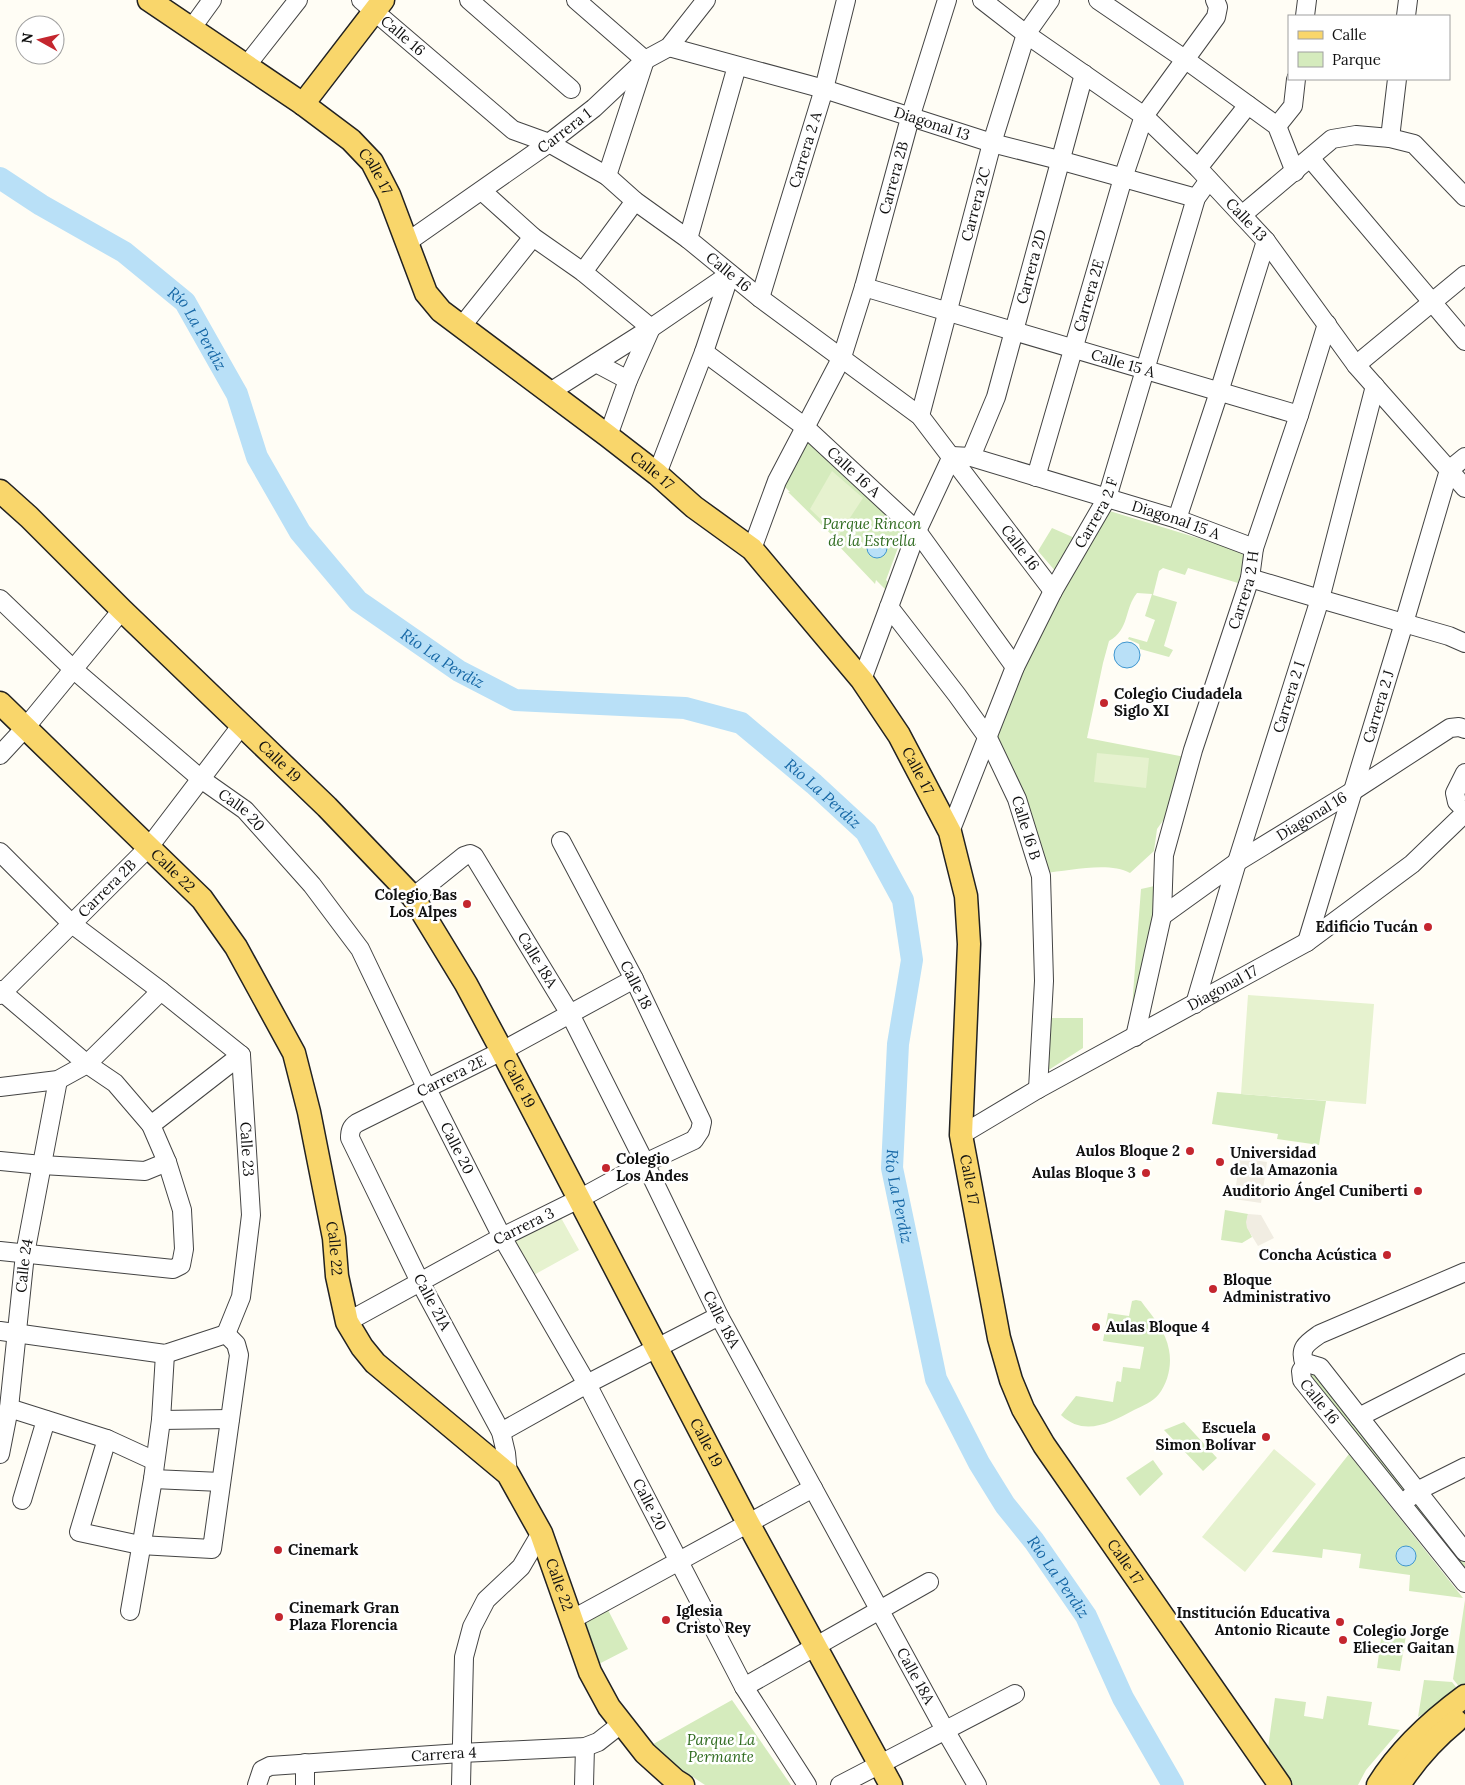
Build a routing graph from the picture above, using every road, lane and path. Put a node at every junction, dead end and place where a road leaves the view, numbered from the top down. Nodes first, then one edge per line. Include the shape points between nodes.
1 (149, 0) edge
2 (212, 0) edge
3 (298, 0) edge
4 (469, 0) edge
5 (576, 0) edge
6 (846, 0) edge
7 (947, 0) edge
8 (982, 0) edge
9 (1050, 0) edge
10 (1098, 0) edge
11 (1307, 0) edge
12 (1408, 0) edge
13 (702, 1) edge
14 (373, 4) edge
15 (1216, 4) edge
16 (1305, 15) edge
17 (1406, 15) edge
18 (191, 29) junction
19 (1026, 34) junction
20 (669, 47) junction
21 (646, 60) junction
22 (1186, 60) junction
23 (246, 66) junction
24 (737, 66) junction
25 (1084, 74) junction
26 (1296, 80) edge
27 (1397, 80) edge
28 (571, 89) dead end
29 (824, 89) junction
30 (303, 104) junction
31 (1248, 105) junction
32 (1144, 116) junction
33 (910, 118) junction
34 (1277, 126) junction
35 (1390, 138) junction
36 (992, 143) junction
37 (549, 144) junction
38 (1310, 158) junction
39 (1059, 160) junction
40 (1295, 172) junction
41 (1204, 174) junction
42 (607, 176) junction
43 (1123, 178) junction
44 (482, 191) junction
45 (1464, 192) edge
46 (1196, 198) junction
47 (635, 201) junction
48 (1242, 215) junction
49 (533, 237) junction
50 (688, 239) junction
51 (1266, 241) junction
52 (406, 243) junction
53 (583, 272) junction
54 (730, 274) junction
55 (1465, 275) edge
56 (864, 287) junction
57 (760, 298) junction
58 (1431, 302) junction
59 (947, 312) junction
60 (1327, 324) junction
61 (461, 327) junction
62 (651, 328) junction
63 (1013, 330) junction
64 (1465, 341) edge
65 (1074, 350) junction
66 (704, 352) junction
67 (842, 357) junction
68 (596, 364) junction
69 (1356, 364) junction
70 (1146, 370) junction
71 (628, 380) junction
72 (1375, 386) junction
73 (550, 392) junction
74 (1220, 392) junction
75 (1299, 415) junction
76 (920, 416) junction
77 (804, 427) junction
78 (608, 436) junction
79 (952, 456) junction
80 (1465, 456) edge
81 (971, 457) junction
82 (1449, 470) junction
83 (657, 474) junction
84 (1036, 477) junction
85 (1465, 488) edge
86 (0, 492) edge
87 (1107, 498) junction
88 (1177, 519) junction
89 (917, 531) junction
90 (1254, 548) junction
91 (752, 549) junction
92 (1250, 578) junction
93 (1053, 591) junction
94 (0, 599) edge
95 (1320, 599) junction
96 (888, 607) junction
97 (122, 610) junction
98 (1404, 623) junction
99 (1465, 643) edge
100 (1015, 667) junction
101 (73, 669) junction
102 (862, 680) junction
103 (0, 703) edge
104 (241, 726) junction
105 (25, 728) junction
106 (1465, 729) edge
107 (988, 738) junction
108 (0, 755) edge
109 (1465, 773) edge
110 (201, 779) junction
111 (1354, 791) junction
112 (1465, 812) edge
113 (950, 832) junction
114 (561, 841) dead end
115 (149, 847) junction
116 (0, 852) edge
117 (1237, 862) junction
118 (413, 897) junction
119 (1162, 916) junction
120 (72, 924) junction
121 (1307, 942) junction
122 (634, 979) junction
123 (161, 991) junction
124 (1, 993) edge
125 (1195, 1004) junction
126 (570, 1014) junction
127 (1135, 1037) junction
128 (502, 1051) junction
129 (241, 1055) junction
130 (87, 1064) junction
131 (58, 1080) junction
132 (0, 1087) edge
133 (426, 1087) junction
134 (1038, 1089) junction
135 (151, 1125) junction
136 (350, 1131) joint
137 (700, 1131) joint
138 (961, 1135) junction
139 (0, 1161) edge
140 (167, 1162) junction
141 (646, 1163) junction
142 (42, 1166) junction
143 (579, 1199) junction
144 (502, 1237) junction
145 (0, 1251) edge
146 (26, 1254) junction
147 (1465, 1272) edge
148 (420, 1282) junction
149 (719, 1316) junction
150 (347, 1322) junction
151 (0, 1331) edge
152 (18, 1334) junction
153 (226, 1334) junction
154 (656, 1349) junction
155 (165, 1354) junction
156 (1465, 1363) edge
157 (1304, 1365) junction
158 (587, 1384) junction
159 (9, 1408) junction
160 (1359, 1416) junction
161 (230, 1419) junction
162 (46, 1420) junction
163 (160, 1420) junction
164 (501, 1432) junction
165 (108, 1439) junction
166 (0, 1454) edge
167 (155, 1460) junction
168 (1465, 1467) edge
169 (508, 1474) junction
170 (153, 1479) junction
171 (221, 1482) junction
172 (813, 1488) junction
173 (1417, 1491) junction
174 (22, 1500) dead end
175 (1401, 1505) junction
176 (748, 1523) junction
177 (541, 1533) junction
178 (140, 1545) junction
179 (1465, 1552) edge
180 (552, 1561) junction
181 (679, 1561) junction
182 (521, 1567) junction
183 (1464, 1581) edge
184 (929, 1582) dead end
185 (880, 1610) junction
186 (130, 1611) dead end
187 (571, 1620) junction
188 (815, 1647) junction
189 (744, 1687) junction
190 (1015, 1694) dead end
191 (1465, 1696) edge
192 (1465, 1713) edge
193 (621, 1724) junction
194 (945, 1730) junction
195 (585, 1747) junction
196 (461, 1753) junction
197 (305, 1764) junction
198 (880, 1764) junction
199 (259, 1778) edge
200 (306, 1785) edge
201 (461, 1785) edge
202 (584, 1785) edge
203 (683, 1785) edge
204 (807, 1785) edge
205 (840, 1785) edge
206 (891, 1785) edge
207 (976, 1785) edge
208 (1280, 1785) edge
209 (1378, 1785) edge
210 (1399, 1785) edge

1 - 18 main road, Calle 17
2 - 18 street
3 - 23 street
4 - 28 street
5 - 21 street
6 - 29 street, Carrera 2 A
7 - 33 street, Carrera 2B
8 - 19 street, Calle 13
9 - 19 street, Carrera 2C
10 - 22 street
11 - 16 street
12 - 17 street
13 - 20 street, Carrera 1
14 - 30 main road
14 - 37 street, Calle 16 via 513,130
15 - 22 street via 1216,16
18 - 23 main road, Calle 17
19 - 25 street, Calle 13
19 - 36 street, Carrera 2C
20 - 21 street, Carrera 1
20 - 24 street, Diagonal 13
21 - 37 street, Carrera 1
21 - 42 street
22 - 31 street
22 - 32 street, Carrera 2E
23 - 30 main road, Calle 17
24 - 29 street, Diagonal 13
24 - 50 street
25 - 32 street, Calle 13
25 - 39 street, Carrera 2D
26 - 34 street via 1293,106
27 - 35 street
29 - 33 street, Diagonal 13
29 - 57 street, Carrera 2 A
30 - 52 main road, Calle 17 via 351,140 372,162 389,195
31 - 34 street
31 - 41 street, Carrera 2 F
32 - 41 street, Calle 13
32 - 43 street, Carrera 2E
33 - 36 street, Diagonal 13
33 - 56 street, Carrera 2B
34 - 40 street
35 - 38 street via 1356,135 1332,139
35 - 45 street via 1414,144
36 - 39 street, Diagonal 13
36 - 59 street, Carrera 2C
37 - 42 street, Calle 16
37 - 44 street, Carrera 1
38 - 40 street
38 - 58 street
39 - 43 street, Diagonal 13
39 - 63 street, Carrera 2D
40 - 48 street
41 - 46 street, Carrera 2 F
41 - 48 street, Calle 13
42 - 47 street, Calle 16
43 - 46 street, Diagonal 13
43 - 65 street, Carrera 2E
44 - 49 street
44 - 52 street, Carrera 1
46 - 70 street, Carrera 2 F
47 - 50 street, Calle 16
47 - 53 street
48 - 51 street, Calle 13
49 - 53 street
49 - 61 street
50 - 54 street, Calle 16
51 - 60 street, Calle 13
51 - 74 street
52 - 61 main road, Calle 17 via 426,293
53 - 62 street
54 - 57 street, Calle 16
54 - 62 street
54 - 66 street
55 - 58 street
56 - 59 street, Calle 15 A
56 - 67 street, Carrera 2B
57 - 67 street, Calle 16
58 - 64 street
58 - 69 street
59 - 63 street, Calle 15 A
59 - 76 street, Carrera 2C
60 - 69 street, Calle 13
60 - 75 street, Carrera 2 H
61 - 73 main road, Calle 17
62 - 68 street
62 - 71 street
63 - 65 street, Calle 15 A
63 - 81 street, Carrera 2D via 996,397
65 - 70 street, Calle 15 A
65 - 84 street, Carrera 2E
66 - 77 street, Calle 16 A
66 - 83 street
67 - 76 street, Calle 16
67 - 77 street, Carrera 2B
68 - 71 street
68 - 73 street
69 - 72 street, Calle 13
70 - 74 street, Calle 15 A
70 - 87 street, Carrera 2 F
71 - 78 street
72 - 82 street, Calle 13
72 - 95 street, Carrera 2 I
73 - 78 main road, Calle 17
74 - 75 street, Calle 15 A
74 - 88 street
75 - 90 street, Carrera 2 H
76 - 79 street, Calle 16
77 - 89 street, Calle 16 A
77 - 91 street, Carrera 2B via 777,481
78 - 83 main road, Calle 17
79 - 81 street, Diagonal 15 A
79 - 89 street
79 - 93 street, Calle 16
80 - 82 street
81 - 84 street, Diagonal 15 A
82 - 85 street, Calle 13
82 - 98 street, Carrera 2 J
83 - 91 main road, Calle 17 via 694,507
84 - 87 street, Diagonal 15 A
86 - 97 main road, Calle 19
87 - 88 street, Diagonal 15 A
87 - 93 street, Carrera 2 F
88 - 90 street, Diagonal 15 A
89 - 96 street
89 - 100 street, Calle 16 A
90 - 92 street, Carrera 2 H
91 - 102 main road, Calle 17
92 - 95 street
92 - 119 street, Carrera 2 H via 1193,750 1164,855
93 - 100 street, Carrera 2 F
94 - 101 street, Calle 20
95 - 98 street
95 - 117 street, Carrera 2 I
96 - 102 street
96 - 107 street, Calle 16 B
97 - 101 street
97 - 104 main road, Calle 19
98 - 99 street
98 - 111 street, Carrera 2 J
100 - 107 street, Carrera 2 F
101 - 105 street
101 - 110 street, Calle 20
102 - 113 main road, Calle 17 via 899,735
103 - 105 main road, Calle 22
104 - 110 street, Carrera 2B
104 - 118 main road, Calle 19 via 327,807
105 - 108 street
105 - 115 main road, Calle 22
106 - 111 street, Diagonal 16 via 1450,728
107 - 113 street, Carrera 2 F
107 - 134 street, Calle 16 B via 1016,799 1041,876 1044,981
109 - 112 street via 1455,794
110 - 115 street, Carrera 2B
110 - 133 street, Calle 20 via 245,810 312,885 360,949
111 - 117 street, Diagonal 16
111 - 121 street, Carrera 2 J
112 - 121 street, Diagonal 17 via 1412,864
113 - 138 main road, Calle 17 via 966,896 969,944
114 - 122 street, Calle 18
115 - 120 street, Carrera 2B
115 - 150 main road, Calle 22 via 202,899 236,947 294,1053 334,1238 337,1276
116 - 120 street
117 - 119 street, Diagonal 16
117 - 125 street, Carrera 2 I
118 - 126 street, Calle 18A via 464,856 474,856
118 - 128 main road, Calle 19
119 - 127 street
120 - 123 street
120 - 124 street, Carrera 2B
121 - 125 street, Diagonal 17
122 - 126 street, Carrera 2E
122 - 137 street, Calle 18 via 702,1122
123 - 129 street
123 - 130 street
124 - 130 street
125 - 127 street, Diagonal 17
126 - 128 street, Carrera 2E
126 - 141 street, Calle 18A
127 - 134 street, Diagonal 17
128 - 133 street, Carrera 2E
128 - 143 main road, Calle 19
129 - 135 street
129 - 153 street, Calle 23 via 250,1215 241,1297
130 - 131 street
130 - 135 street via 115,1083
131 - 132 street
131 - 142 street, Calle 24
133 - 136 street, Carrera 2E via 357,1122
133 - 144 street, Calle 20
134 - 138 street, Diagonal 17
135 - 140 street
136 - 148 street, Calle 21A via 350,1138
137 - 141 street, Carrera 3 via 694,1140
138 - 208 main road, Calle 17 via 999,1338 1023,1409 1044,1445
139 - 142 street
140 - 142 street via 145,1171
140 - 146 street via 182,1210 184,1249 180,1265 173,1269
141 - 143 street, Carrera 3
141 - 149 street, Calle 18A
142 - 146 street, Calle 24
143 - 144 street, Carrera 3
143 - 154 main road, Calle 19
144 - 148 street, Carrera 3
144 - 158 street, Calle 20
145 - 146 street
146 - 152 street, Calle 24
147 - 157 street via 1320,1334 1306,1343 1302,1358
148 - 150 street, Carrera 3
148 - 164 street, Calle 21A
149 - 154 street
149 - 172 street, Calle 18A
150 - 169 main road, Calle 22 via 375,1363
151 - 152 street
152 - 155 street
152 - 159 street, Calle 24
153 - 155 street
153 - 161 street via 236,1344 239,1355
154 - 158 street
154 - 176 main road, Calle 19
155 - 163 street
156 - 160 street
157 - 160 street, Calle 16 via 1320,1367
157 - 175 street, Calle 16 via 1302,1380
158 - 164 street
158 - 181 street, Calle 20
159 - 162 street
159 - 166 street, Calle 24
160 - 173 street, Calle 16
161 - 163 street
161 - 171 street
162 - 165 street
162 - 174 street
163 - 167 street
164 - 169 street, Calle 21A
165 - 167 street
165 - 178 street via 79,1532
167 - 170 street
168 - 173 street
169 - 177 main road, Calle 22
170 - 171 street
170 - 178 street
171 - 178 street via 212,1549
172 - 176 street
172 - 185 street, Calle 18A
173 - 175 street
173 - 179 street, Calle 16
175 - 183 street, Calle 16
176 - 181 street
176 - 188 main road, Calle 19
177 - 180 main road, Calle 22
177 - 182 street
178 - 186 street
180 - 182 street
180 - 187 main road, Calle 22
181 - 187 street
181 - 189 street, Calle 20
182 - 196 street via 486,1600 472,1627 464,1657
184 - 185 street
185 - 188 street
185 - 194 street, Calle 18A
187 - 193 main road, Calle 22 via 590,1672
188 - 189 street
188 - 198 main road, Calle 19
189 - 204 street, Calle 20
190 - 194 street
191 - 209 main road via 1439,1714 1412,1740
192 - 210 main road via 1437,1737
193 - 195 street, Carrera 4 via 598,1742
193 - 203 main road, Calle 22 via 644,1753
194 - 198 street
194 - 207 street, Calle 18A
195 - 196 street, Carrera 4
195 - 202 street
196 - 197 street, Carrera 4
196 - 201 street
197 - 199 street, Carrera 4 via 270,1766
197 - 200 street
198 - 205 street
198 - 206 main road, Calle 19

